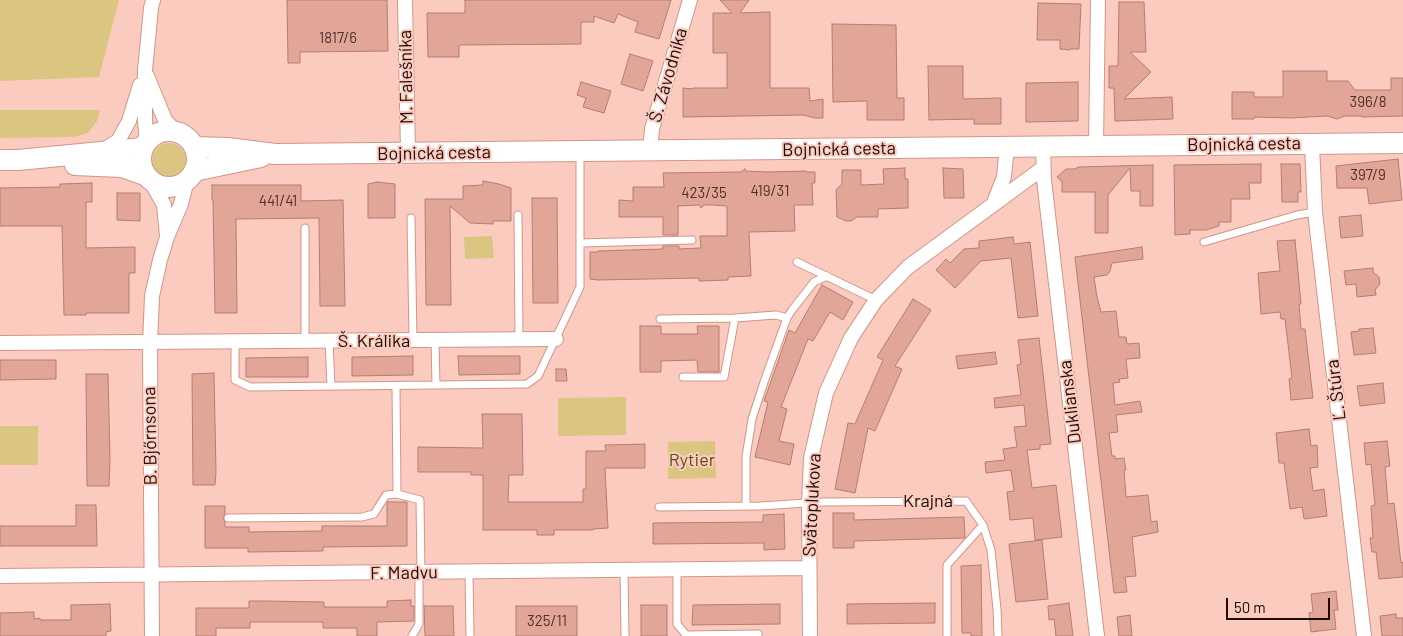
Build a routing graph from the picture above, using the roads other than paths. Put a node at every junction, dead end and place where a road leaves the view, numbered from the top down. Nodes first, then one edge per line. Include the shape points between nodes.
1 (153, 0) edge
2 (405, 0) edge
3 (690, 0) edge
4 (1098, 0) edge
5 (145, 70) junction
6 (176, 132) junction
7 (1403, 143) edge
8 (145, 144) junction
9 (1312, 144) junction
10 (1043, 146) junction
11 (1096, 146) junction
12 (194, 147) junction
13 (1007, 147) junction
14 (580, 151) junction
15 (650, 151) junction
16 (101, 152) junction
17 (408, 153) junction
18 (276, 154) junction
19 (9, 160) edge
20 (1044, 168) junction
21 (191, 176) junction
22 (148, 178) junction
23 (993, 205) junction
24 (1315, 212) junction
25 (518, 215) dead end
26 (410, 218) dead end
27 (305, 228) dead end
28 (167, 237) junction
29 (692, 240) dead end
30 (1204, 242) dead end
31 (580, 243) junction
32 (797, 262) dead end
33 (828, 276) junction
34 (876, 300) junction
35 (735, 318) junction
36 (787, 318) junction
37 (660, 319) dead end
38 (556, 339) junction
39 (435, 340) junction
40 (519, 340) junction
41 (329, 341) junction
42 (413, 341) junction
43 (235, 342) junction
44 (305, 342) junction
45 (0, 343) edge
46 (150, 343) junction
47 (683, 377) dead end
48 (436, 385) junction
49 (331, 386) junction
50 (396, 386) junction
51 (397, 494) junction
52 (808, 503) junction
53 (746, 506) junction
54 (659, 507) dead end
55 (228, 518) dead end
56 (983, 524) junction
57 (809, 568) junction
58 (624, 570) junction
59 (676, 570) junction
60 (469, 572) junction
61 (420, 573) junction
62 (152, 574) junction
63 (0, 576) edge
64 (152, 636) edge
65 (412, 636) edge
66 (470, 636) edge
67 (625, 636) edge
68 (686, 636) edge
69 (758, 636) edge
70 (810, 636) edge
71 (948, 636) edge
72 (998, 636) edge
73 (1098, 636) edge
74 (1364, 636) edge

1 - 5 street
2 - 17 street, M. Falešníka
3 - 15 street, Š. Závodníka via 652,129
4 - 11 street
5 - 6 street via 166,120
5 - 8 street
5 - 16 street via 129,121 118,142
6 - 8 street, Bojnická cesta via 164,132
6 - 12 street
7 - 9 street, Bojnická cesta
8 - 16 street, Bojnická cesta
8 - 22 street via 140,162
9 - 11 street, Bojnická cesta
9 - 24 street, Ľ. Štúra
10 - 11 street, Bojnická cesta
10 - 13 street, Bojnická cesta
10 - 20 street
12 - 18 street, Bojnická cesta
12 - 21 street via 197,161
13 - 15 street, Bojnická cesta
13 - 23 street via 1004,177
14 - 15 street, Bojnická cesta
14 - 17 street, Bojnická cesta
14 - 31 lane
16 - 19 street, Bojnická cesta
17 - 18 street, Bojnická cesta
18 - 21 street, Bojnická cesta
19 - 22 street, Bojnická cesta via 122,167
20 - 23 street, Svätoplukova
20 - 73 street, Duklianska
21 - 22 street, Bojnická cesta via 177,186 166,187
21 - 28 street, B. Bjőrnsona
22 - 28 street, B. Bjőrnsona via 164,205
23 - 34 street, Svätoplukova via 908,266
24 - 30 lane
24 - 74 street, Ľ. Štúra
25 - 40 lane
26 - 42 lane
27 - 44 lane
28 - 46 street, B. Bjőrnsona via 152,296
29 - 31 lane
31 - 38 lane via 580,287
32 - 33 lane
33 - 34 lane
33 - 36 lane via 814,282
34 - 52 street, Svätoplukova via 851,338 826,393 811,458
35 - 36 lane via 776,315
35 - 37 lane
35 - 47 lane via 724,377
36 - 53 lane via 752,419 746,457
38 - 40 street, Š. Králika
38 - 48 lane via 538,376 527,384
39 - 40 street, Š. Králika
39 - 42 street, Š. Králika
39 - 48 lane
41 - 42 street, Š. Králika
41 - 44 street, Š. Králika
41 - 49 lane
43 - 44 street, Š. Králika
43 - 46 street, Š. Králika
43 - 49 lane via 235,380 250,387
45 - 46 street, Š. Králika
46 - 62 street, B. Bjőrnsona
48 - 50 lane
49 - 50 lane
50 - 51 lane
51 - 55 lane via 386,496 374,514 362,517
51 - 61 lane via 420,500
52 - 53 lane, Krajná
52 - 56 lane, Krajná via 966,501
52 - 57 street, Svätoplukova
53 - 54 lane, Krajná
56 - 71 lane via 947,565
56 - 72 lane, Krajná via 998,609
57 - 59 street, F. Madvu
57 - 70 street, Svätoplukova
58 - 59 street, F. Madvu
58 - 60 street, F. Madvu
58 - 67 lane
59 - 68 lane via 677,624
60 - 61 street, F. Madvu
60 - 66 lane
61 - 62 street, F. Madvu
61 - 65 lane via 419,624
62 - 63 street, F. Madvu
62 - 64 street, B. Bjőrnsona
68 - 69 lane

